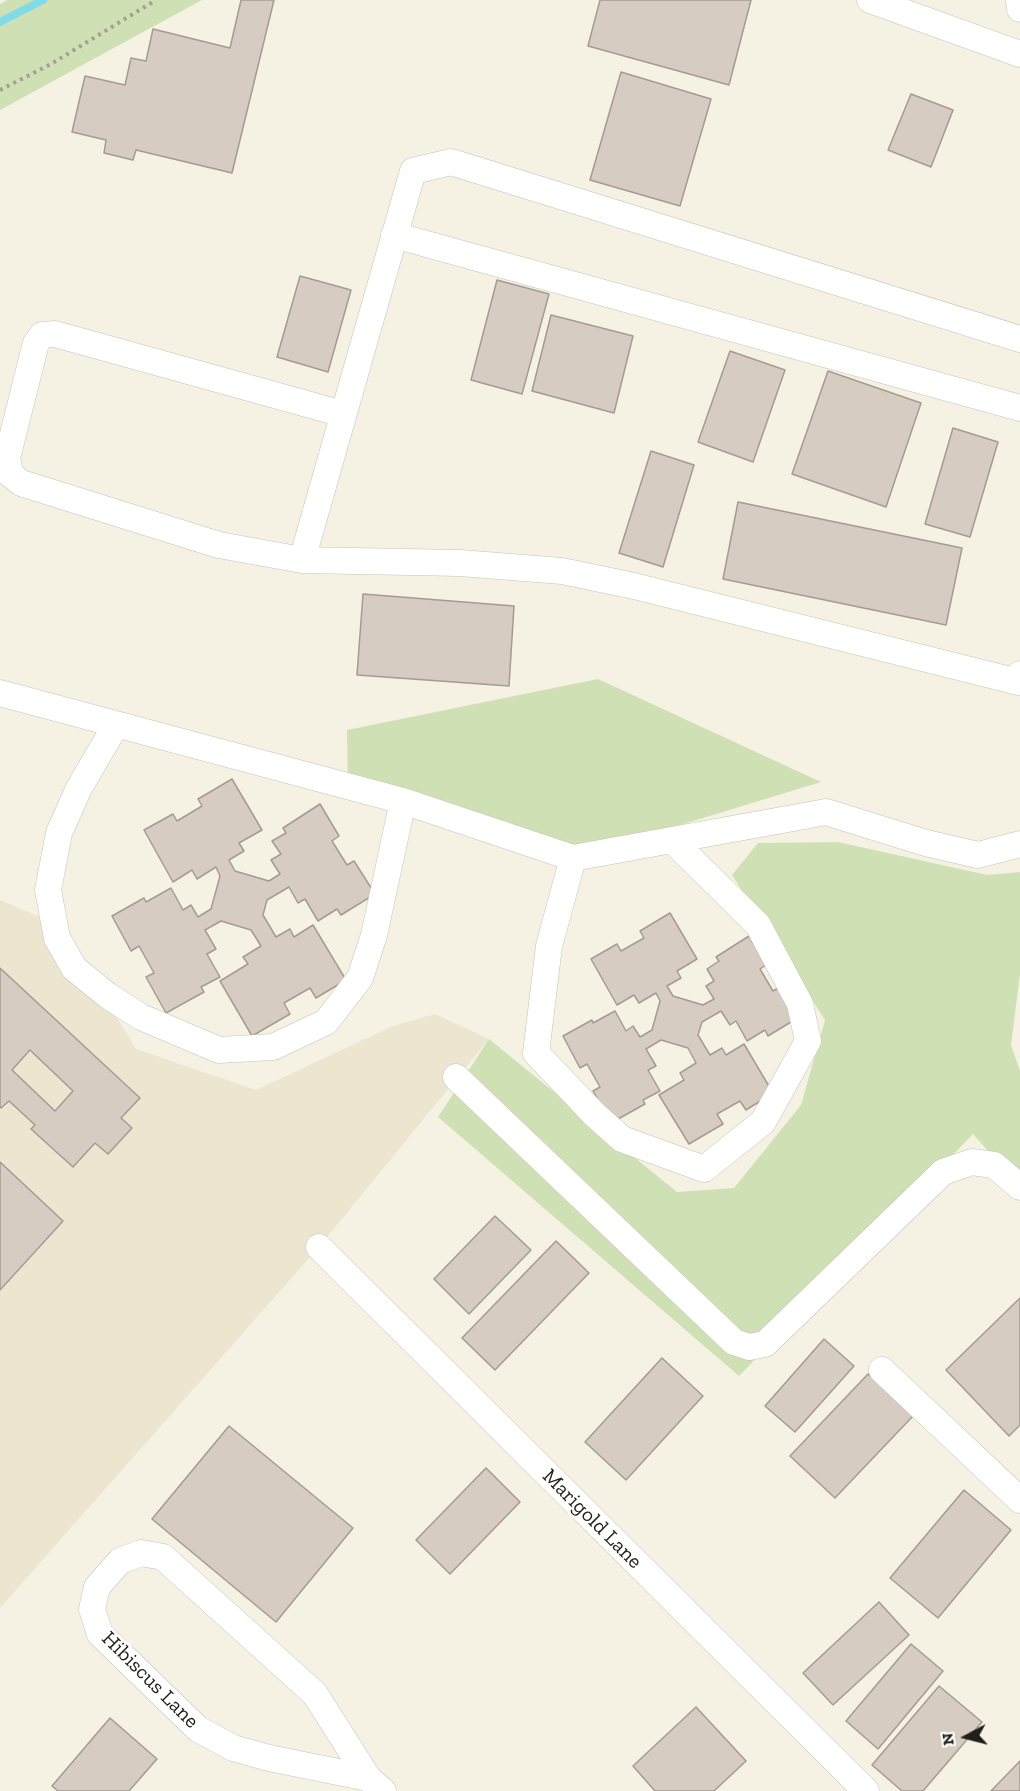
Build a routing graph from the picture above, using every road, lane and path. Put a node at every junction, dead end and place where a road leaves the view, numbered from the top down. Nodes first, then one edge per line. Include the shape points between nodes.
1 (156, 0) edge
2 (870, 0) edge
3 (1019, 0) edge
4 (1020, 9) edge
5 (1020, 54) edge
6 (0, 90) edge
7 (394, 235) junction
8 (1020, 339) edge
9 (1020, 408) edge
10 (343, 414) junction
11 (302, 560) junction
12 (1020, 674) edge
13 (0, 693) edge
14 (116, 725) junction
15 (403, 801) junction
16 (672, 840) junction
17 (1020, 844) edge
18 (573, 858) junction
19 (456, 1077) dead end
20 (1020, 1187) edge
21 (319, 1246) dead end
22 (882, 1370) dead end
23 (1020, 1500) edge
24 (375, 1784) edge
25 (866, 1791) edge

1 - 6 path
2 - 5 street
3 - 4 street
7 - 8 street via 413,171 451,162
7 - 9 street
7 - 10 street
10 - 11 street
10 - 11 street via 55,334 42,335 36,343 7,458 10,474 21,483 219,545
11 - 12 street via 460,563 562,571 1018,682
13 - 14 street
14 - 15 street
14 - 15 street via 79,788 59,833 48,890 57,938 74,968 108,995 141,1017 219,1050 273,1047 326,1022 360,978 374,935
15 - 18 street
16 - 17 street via 826,812 978,855
16 - 18 street
16 - 18 street via 758,925 800,1004 808,1041 763,1122 704,1169 622,1139 536,1053 549,946
19 - 20 street via 734,1342 749,1347 765,1344 943,1172 972,1162 993,1165
21 - 25 street, Marigold Lane
22 - 23 street
24 - 24 street, Hibiscus Lane via 232,1748 198,1729 100,1634 92,1609 97,1587 120,1561 141,1553 163,1557 315,1694

